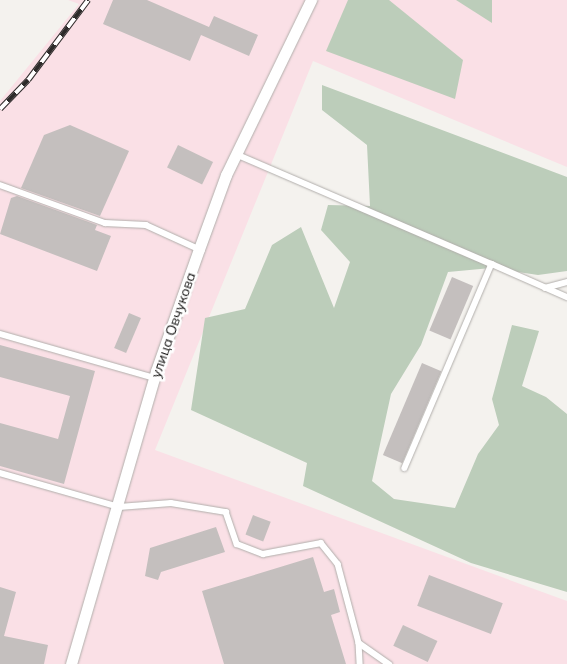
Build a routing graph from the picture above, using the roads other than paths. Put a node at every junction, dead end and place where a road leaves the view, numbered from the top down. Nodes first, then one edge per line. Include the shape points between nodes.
1 (310, 0) edge
2 (236, 154) junction
3 (0, 185) edge
4 (199, 249) junction
5 (492, 264) junction
6 (567, 282) edge
7 (545, 288) junction
8 (567, 297) edge
9 (0, 334) edge
10 (155, 378) junction
11 (405, 468) dead end
12 (0, 473) edge
13 (119, 507) junction
14 (359, 643) junction
15 (71, 664) edge
16 (360, 664) edge
17 (389, 664) edge

1 - 2 street, улица Овчукова
2 - 4 street, улица Овчукова
2 - 5 lane
3 - 4 lane via 105,223 146,225
4 - 10 street, улица Овчукова
5 - 7 lane
5 - 11 lane
6 - 7 lane
7 - 8 lane
9 - 10 lane
10 - 13 street, улица Овчукова
12 - 13 lane
13 - 14 lane via 171,503 226,512 237,544 263,554 320,543 338,564
13 - 15 street, улица Овчукова
14 - 16 lane
14 - 17 lane

